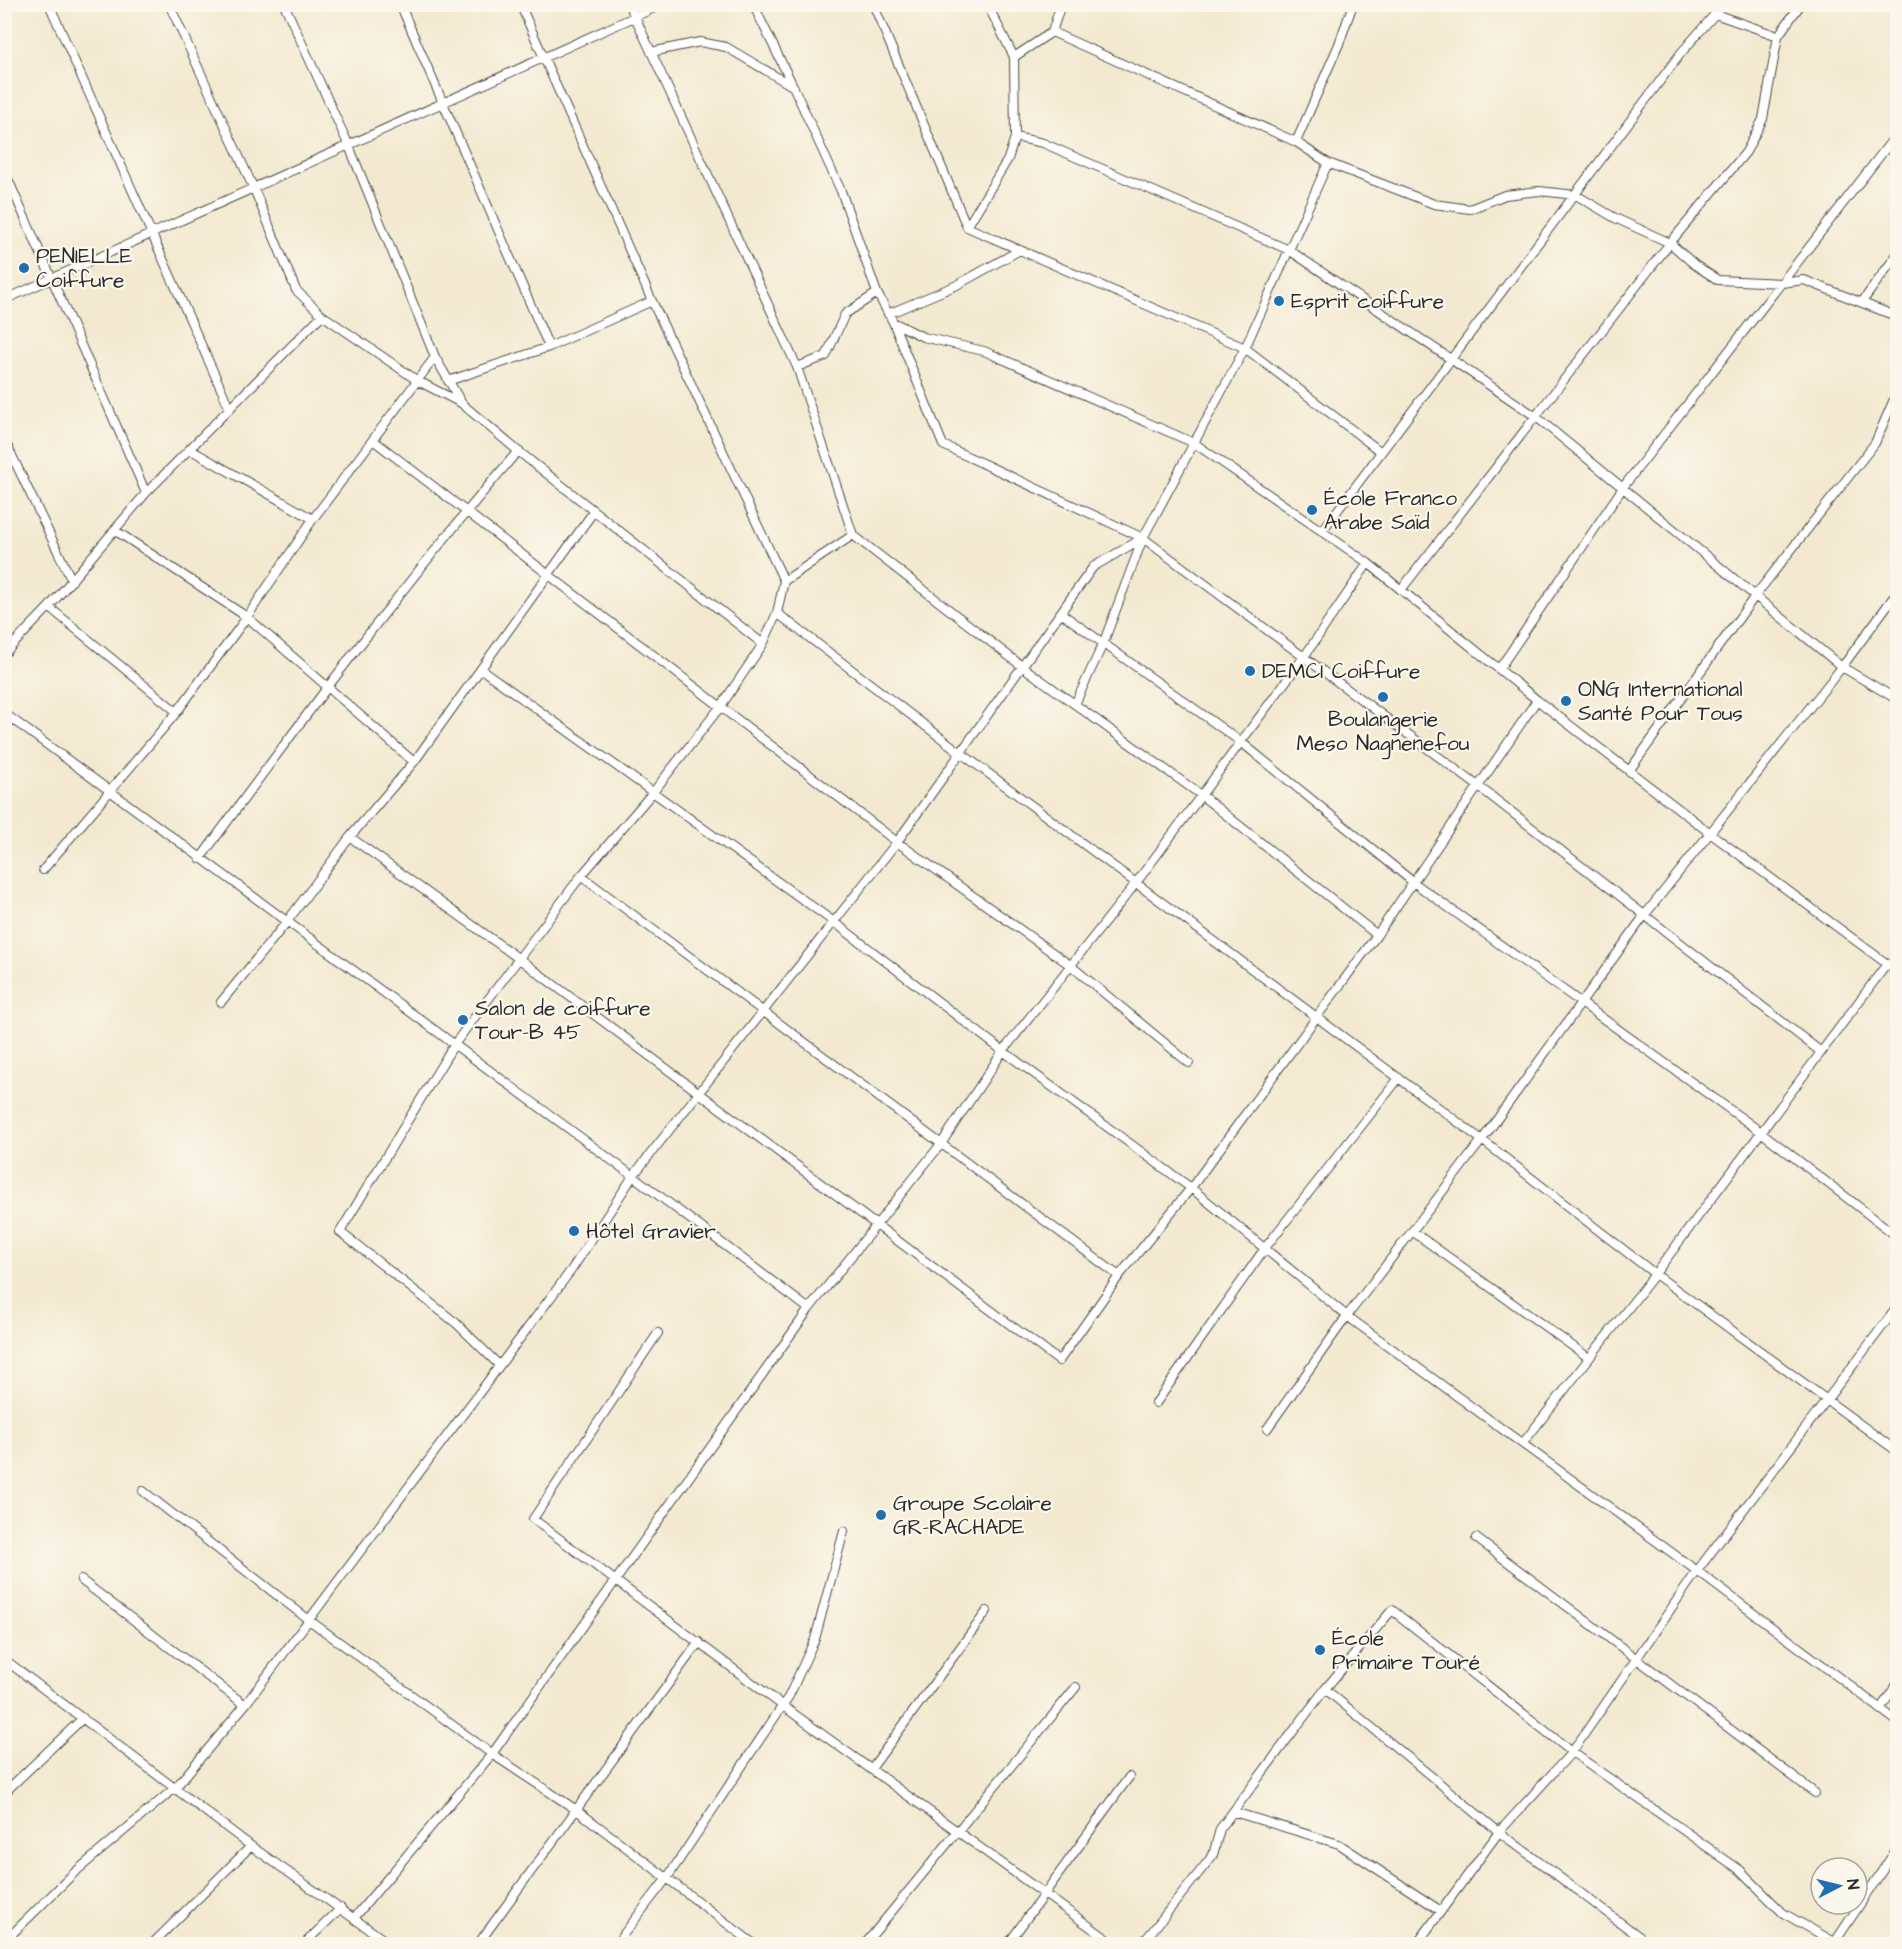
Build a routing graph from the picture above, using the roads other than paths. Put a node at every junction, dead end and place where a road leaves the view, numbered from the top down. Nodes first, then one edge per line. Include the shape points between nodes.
1 (49, 4) edge
2 (169, 4) edge
3 (284, 4) edge
4 (400, 4) edge
5 (520, 4) edge
6 (629, 4) edge
7 (663, 4) edge
8 (753, 4) edge
9 (873, 4) edge
10 (987, 4) edge
11 (1061, 4) edge
12 (1353, 4) edge
13 (1802, 4) edge
14 (635, 17) junction
15 (1052, 32) junction
16 (1778, 36) junction
17 (651, 52) junction
18 (1014, 57) junction
19 (545, 58) junction
20 (794, 88) junction
21 (443, 104) junction
22 (1015, 137) junction
23 (1893, 139) dead end
24 (1296, 142) junction
25 (349, 146) junction
26 (1328, 163) junction
27 (4, 170) edge
28 (254, 189) junction
29 (1576, 195) junction
30 (967, 227) junction
31 (151, 235) junction
32 (1670, 243) junction
33 (1020, 250) junction
34 (1289, 250) junction
35 (1898, 253) edge
36 (54, 278) junction
37 (1782, 283) junction
38 (877, 293) junction
39 (4, 300) edge
40 (652, 301) junction
41 (1862, 302) junction
42 (322, 315) junction
43 (1898, 317) edge
44 (890, 318) junction
45 (549, 347) junction
46 (1245, 348) junction
47 (435, 357) junction
48 (1452, 358) junction
49 (797, 367) junction
50 (418, 381) junction
51 (448, 381) junction
52 (1898, 390) edge
53 (461, 403) junction
54 (230, 409) junction
55 (1535, 416) junction
56 (4, 439) edge
57 (373, 440) junction
58 (1194, 443) junction
59 (191, 450) junction
60 (518, 451) junction
61 (1381, 452) junction
62 (1624, 486) junction
63 (146, 494) junction
64 (466, 511) junction
65 (594, 511) junction
66 (313, 519) junction
67 (116, 531) junction
68 (1322, 531) junction
69 (853, 535) junction
70 (1143, 538) junction
71 (1368, 563) junction
72 (549, 574) junction
73 (72, 580) junction
74 (784, 581) junction
75 (1401, 590) junction
76 (1897, 592) edge
77 (1755, 596) junction
78 (49, 607) junction
79 (777, 613) junction
80 (1061, 613) junction
81 (247, 617) junction
82 (763, 644) junction
83 (1103, 644) junction
84 (4, 654) edge
85 (1304, 657) junction
86 (1023, 667) junction
87 (1842, 667) junction
88 (481, 669) junction
89 (1499, 669) junction
90 (325, 687) junction
91 (1537, 700) junction
92 (1898, 700) edge
93 (1075, 704) junction
94 (721, 706) junction
95 (177, 712) junction
96 (4, 713) edge
97 (1241, 742) junction
98 (961, 753) junction
99 (414, 762) junction
100 (1629, 771) junction
101 (1478, 786) junction
102 (654, 791) junction
103 (110, 792) junction
104 (1201, 795) junction
105 (1710, 833) junction
106 (350, 837) junction
107 (897, 842) junction
108 (200, 859) junction
109 (44, 870) dead end
110 (580, 876) junction
111 (1413, 882) junction
112 (1136, 883) junction
113 (1644, 916) junction
114 (834, 922) junction
115 (286, 923) junction
116 (1377, 935) junction
117 (518, 958) junction
118 (1887, 964) junction
119 (1070, 966) junction
120 (1898, 972) edge
121 (221, 1002) dead end
122 (1582, 1002) junction
123 (765, 1011) junction
124 (1317, 1018) junction
125 (453, 1046) junction
126 (1003, 1051) junction
127 (1821, 1052) junction
128 (1189, 1063) dead end
129 (1399, 1078) junction
130 (700, 1093) junction
131 (1761, 1132) junction
132 (1482, 1140) junction
133 (941, 1144) junction
134 (633, 1176) junction
135 (1191, 1188) junction
136 (876, 1224) junction
137 (1412, 1231) junction
138 (1898, 1237) edge
139 (1265, 1248) junction
140 (1655, 1274) junction
141 (1119, 1276) junction
142 (1898, 1306) edge
143 (809, 1309) junction
144 (1347, 1316) junction
145 (658, 1333) dead end
146 (1589, 1358) junction
147 (499, 1365) junction
148 (1828, 1399) junction
149 (1156, 1403) dead end
150 (1267, 1429) dead end
151 (1523, 1443) junction
152 (1898, 1452) edge
153 (143, 1491) dead end
154 (844, 1531) dead end
155 (1476, 1538) dead end
156 (1697, 1571) junction
157 (81, 1580) dead end
158 (616, 1580) junction
159 (987, 1611) dead end
160 (309, 1620) junction
161 (699, 1642) junction
162 (1638, 1657) junction
163 (4, 1659) edge
164 (1898, 1683) edge
165 (1076, 1687) dead end
166 (1325, 1689) junction
167 (245, 1705) junction
168 (783, 1706) junction
169 (1880, 1709) junction
170 (83, 1718) junction
171 (1898, 1722) edge
172 (1572, 1752) junction
173 (492, 1754) junction
174 (871, 1769) junction
175 (1129, 1777) dead end
176 (176, 1787) junction
177 (4, 1793) edge
178 (1815, 1793) dead end
179 (578, 1810) junction
180 (1234, 1812) junction
181 (958, 1830) junction
182 (1499, 1832) junction
183 (251, 1846) junction
184 (1898, 1847) edge
185 (667, 1878) junction
186 (1046, 1894) junction
187 (341, 1908) junction
188 (1441, 1911) junction
189 (355, 1917) junction
190 (4, 1942) edge
191 (1836, 1943) edge
192 (152, 1944) edge
193 (304, 1944) edge
194 (390, 1944) edge
195 (477, 1944) edge
196 (616, 1944) edge
197 (754, 1944) edge
198 (865, 1944) edge
199 (1008, 1944) edge
200 (1114, 1944) edge
201 (1142, 1944) edge
202 (1417, 1944) edge
203 (1649, 1944) edge

1 - 31 street
2 - 28 street
3 - 25 street
4 - 21 street
5 - 19 street
6 - 14 street
7 - 14 street
8 - 20 street
9 - 30 street
10 - 18 street
11 - 15 street
12 - 24 street
13 - 16 street
14 - 17 street
14 - 19 street
15 - 18 street
15 - 24 street
16 - 29 street via 1715,14 1681,53
16 - 32 street via 1763,119 1746,152
17 - 20 street via 700,42 726,46
17 - 49 street
18 - 22 street
19 - 21 street
19 - 40 street
20 - 38 street via 841,191
21 - 25 street
21 - 45 street
22 - 30 street via 1008,159
22 - 34 street via 1043,143
23 - 37 street
24 - 26 street
25 - 28 street
25 - 47 street
26 - 29 street via 1434,204 1470,209 1505,195 1539,191
26 - 34 street
27 - 36 street
28 - 31 street
28 - 42 street via 296,290
29 - 32 street
29 - 48 street
30 - 33 street
31 - 36 street
31 - 54 street
32 - 37 street via 1718,280
32 - 55 street
33 - 44 street
33 - 46 street
34 - 46 street
34 - 48 street
35 - 41 street
36 - 39 street
36 - 63 street
37 - 41 street via 1804,280
37 - 62 street
38 - 44 street
38 - 49 street via 845,314 826,356
40 - 45 street
40 - 74 street
41 - 43 street
42 - 50 street
42 - 54 street
44 - 58 street via 923,337 984,351
44 - 70 street via 943,445
45 - 51 street
46 - 58 street
46 - 61 street
47 - 50 street
47 - 51 street
48 - 55 street
48 - 61 street
49 - 69 street
50 - 53 street
50 - 57 street
51 - 53 street
52 - 77 street via 1875,443
53 - 60 street
54 - 59 street
55 - 62 street
55 - 75 street
56 - 73 street
57 - 64 street
57 - 66 street
58 - 68 street
58 - 70 street
59 - 63 street
59 - 66 street
60 - 64 street
60 - 65 street
61 - 68 street
62 - 77 street
62 - 89 street
63 - 67 street
64 - 72 street
64 - 90 street
65 - 72 street
65 - 82 street
66 - 81 street
67 - 73 street
67 - 81 street
68 - 71 street
69 - 74 street
69 - 86 street
70 - 80 street via 1093,567
70 - 83 street
70 - 85 street
71 - 75 street
71 - 85 street
72 - 88 street
72 - 94 street
73 - 78 street
74 - 79 street
75 - 89 street
76 - 87 street
77 - 87 street
77 - 100 street
78 - 84 street
78 - 95 street
79 - 82 street
79 - 98 street
80 - 83 street
80 - 86 street
81 - 90 street
81 - 95 street
82 - 94 street
83 - 93 street
83 - 97 street
85 - 97 street
85 - 101 street
86 - 93 street
86 - 98 street
87 - 92 street
87 - 105 street
88 - 99 street
88 - 102 street
89 - 91 street
90 - 99 street
90 - 108 street
91 - 100 street
91 - 101 street
93 - 104 street
94 - 102 street
94 - 107 street
95 - 103 street
96 - 103 street
97 - 104 street
97 - 111 street
98 - 107 street
98 - 112 street
99 - 106 street
100 - 105 street
101 - 111 street
101 - 113 street
102 - 110 street
102 - 114 street
103 - 108 street
103 - 109 street
104 - 112 street
104 - 116 street
105 - 113 street
105 - 118 street
106 - 115 street
106 - 117 street
107 - 114 street
107 - 119 street
108 - 115 street
110 - 117 street
110 - 123 street
111 - 116 street
111 - 122 street
112 - 119 street
112 - 124 street
113 - 122 street
113 - 127 street
114 - 123 street
114 - 126 street
115 - 121 street
115 - 125 street
116 - 124 street
117 - 125 street
117 - 130 street
118 - 120 street
118 - 127 street
119 - 126 street
119 - 128 street
122 - 131 street
122 - 132 street
123 - 130 street
123 - 133 street
124 - 129 street
124 - 135 street
125 - 134 street
125 - 147 street via 340,1232 456,1323
126 - 133 street
126 - 135 street
127 - 131 street
129 - 132 street
129 - 139 street
130 - 134 street
130 - 136 street
131 - 138 street
131 - 140 street
132 - 137 street
132 - 140 street
133 - 136 street
133 - 141 street
134 - 143 street
134 - 147 street via 572,1269
135 - 139 street
135 - 141 street
136 - 141 street via 1059,1361
136 - 143 street
137 - 144 street
137 - 146 street
139 - 144 street
139 - 149 street
140 - 146 street
140 - 148 street
142 - 148 street
143 - 158 street
144 - 150 street
144 - 151 street
145 - 158 street via 533,1519
146 - 151 street
147 - 160 street
148 - 152 street
148 - 156 street
151 - 156 street
153 - 160 street
154 - 168 street via 815,1639
155 - 162 street
156 - 162 street
156 - 169 street
157 - 167 street
158 - 161 street
158 - 173 street
159 - 174 street
160 - 167 street
160 - 173 street
161 - 168 street
161 - 179 street
162 - 172 street
162 - 178 street
163 - 170 street
164 - 169 street
165 - 181 street
166 - 172 street via 1392,1610
166 - 180 street
166 - 182 street
167 - 176 street
168 - 174 street
168 - 185 street
169 - 171 street
170 - 176 street
170 - 177 street
172 - 182 street
172 - 191 street via 1740,1870 1783,1913
173 - 179 street
173 - 189 street
174 - 181 street
175 - 186 street
176 - 183 street
176 - 190 street via 74,1873
179 - 185 street
179 - 195 street
180 - 188 street via 1339,1844
180 - 201 street via 1220,1829 1213,1855
181 - 186 street
181 - 198 street
182 - 188 street
182 - 203 street
183 - 187 street
183 - 192 street
184 - 191 street
185 - 196 street
185 - 197 street
186 - 199 street
186 - 200 street
187 - 189 street
187 - 193 street
188 - 202 street
189 - 194 street

